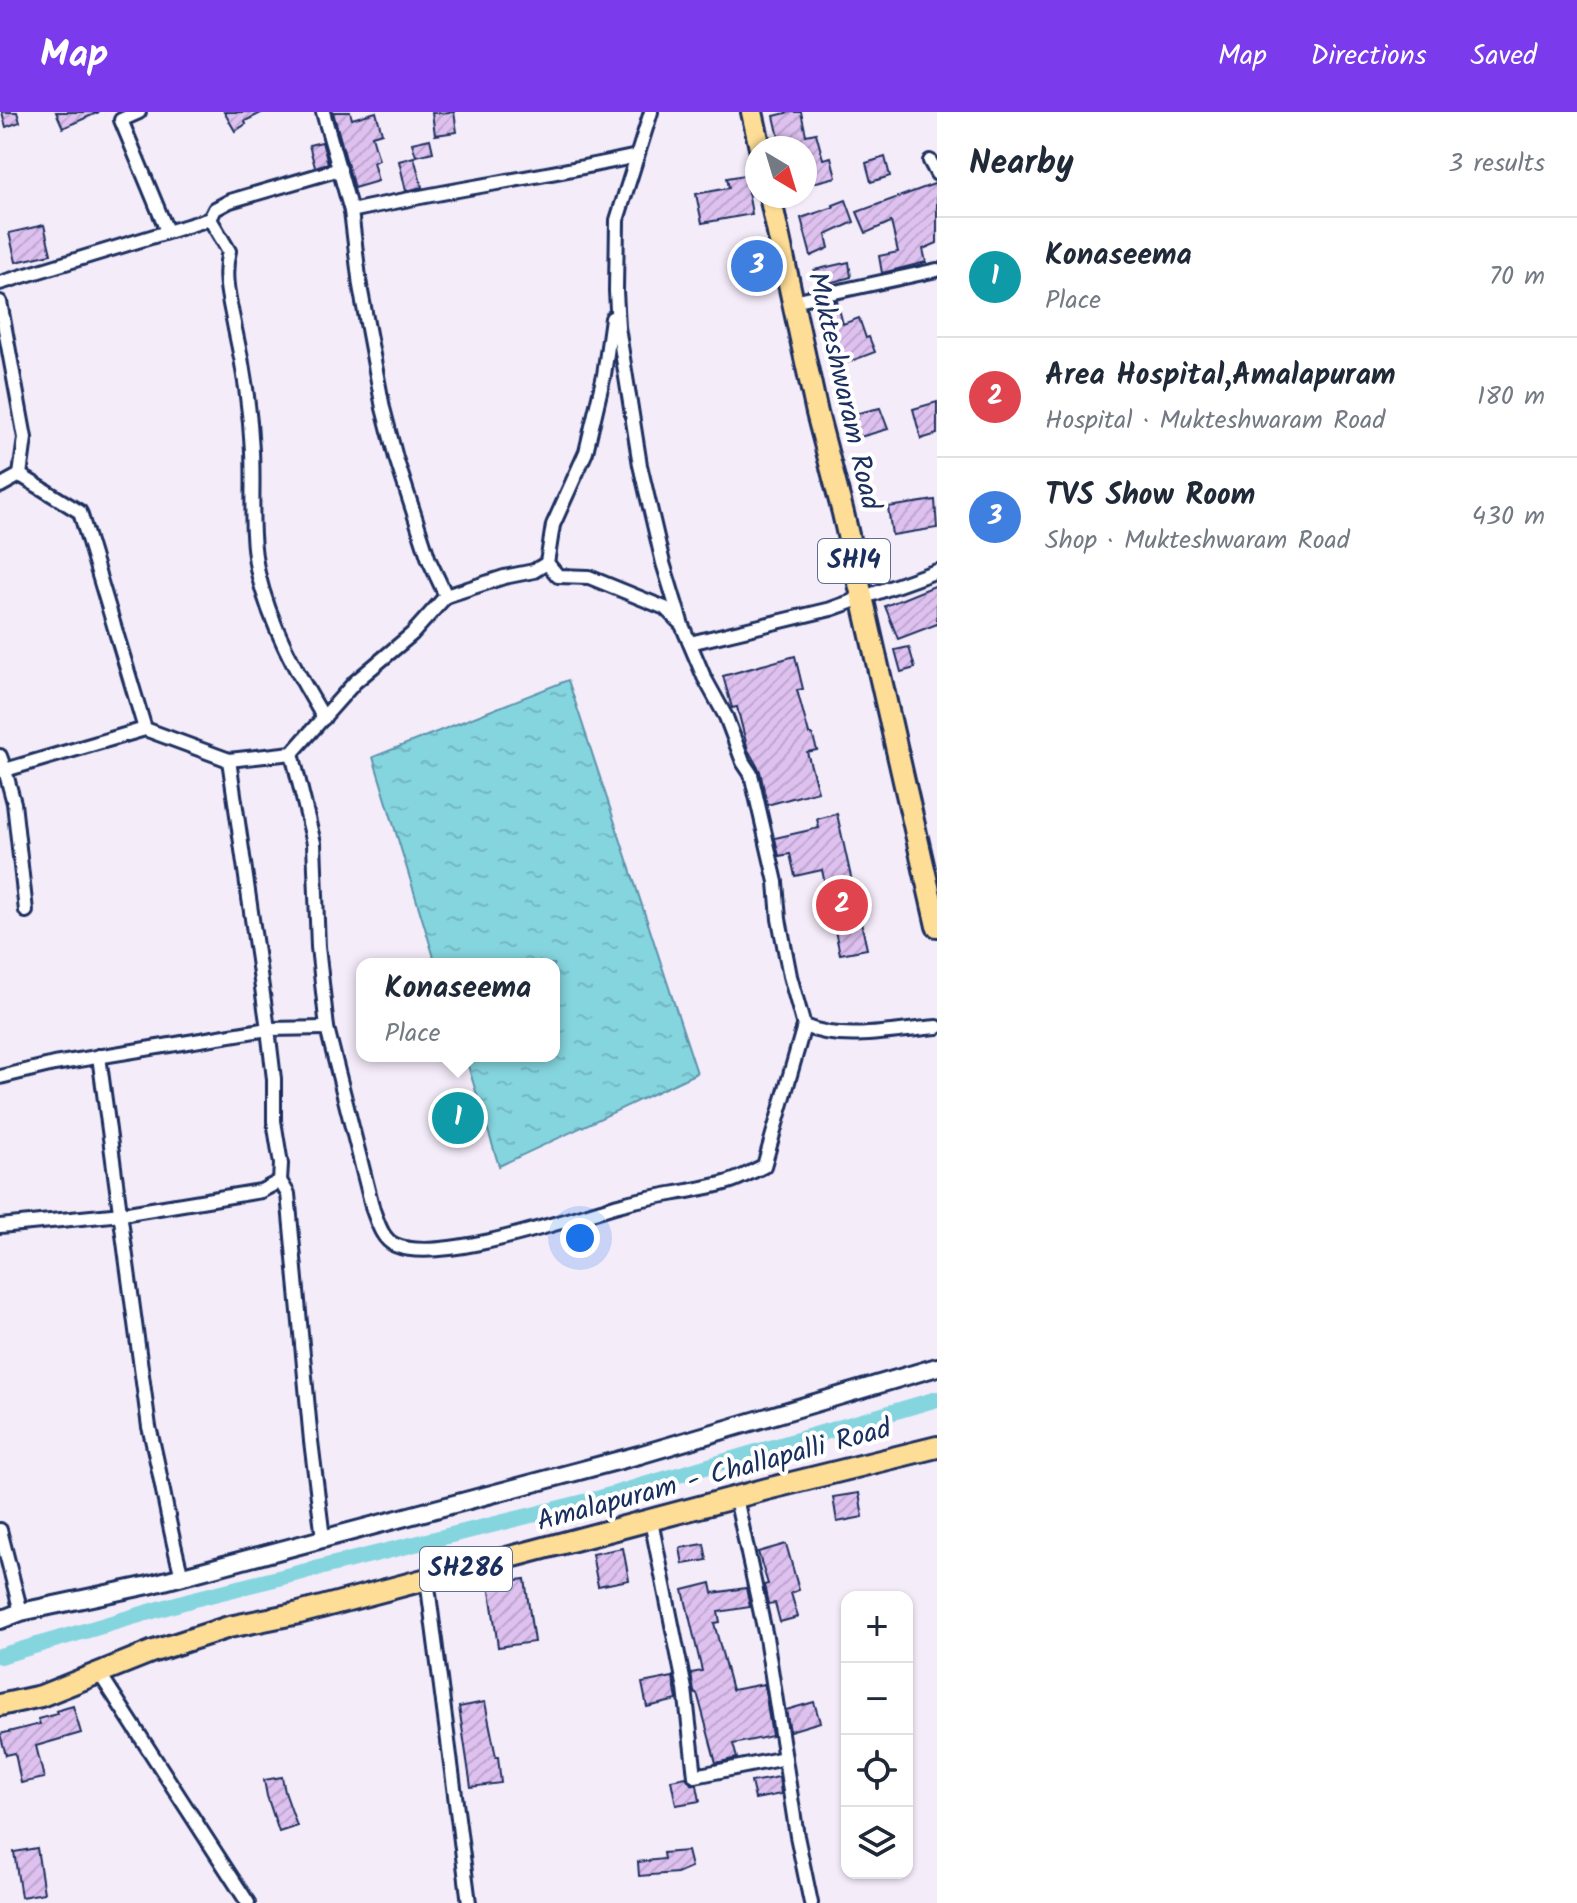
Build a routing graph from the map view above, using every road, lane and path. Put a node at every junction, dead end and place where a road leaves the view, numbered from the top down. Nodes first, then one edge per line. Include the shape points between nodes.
1 (139, 112) edge
2 (323, 112) edge
3 (651, 112) edge
4 (752, 112) edge
5 (757, 136) edge
6 (637, 156) junction
7 (930, 161) dead end
8 (340, 169) junction
9 (937, 174) edge
10 (773, 208) edge
11 (351, 211) junction
12 (210, 219) junction
13 (167, 231) junction
14 (937, 270) edge
15 (0, 283) edge
16 (616, 291) junction
17 (793, 301) junction
18 (0, 302) edge
19 (20, 475) junction
20 (0, 486) edge
21 (547, 563) junction
22 (937, 571) edge
23 (446, 596) junction
24 (862, 597) junction
25 (682, 625) junction
26 (690, 643) junction
27 (324, 718) junction
28 (145, 729) junction
29 (292, 753) junction
30 (0, 756) edge
31 (229, 760) junction
32 (5, 770) junction
33 (26, 911) dead end
34 (937, 926) edge
35 (804, 1026) junction
36 (937, 1027) edge
37 (327, 1028) junction
38 (268, 1029) junction
39 (99, 1056) junction
40 (0, 1077) edge
41 (280, 1181) junction
42 (122, 1214) junction
43 (0, 1226) edge
44 (937, 1367) edge
45 (937, 1447) edge
46 (736, 1498) junction
47 (651, 1521) junction
48 (0, 1530) edge
49 (323, 1538) junction
50 (182, 1576) junction
51 (427, 1579) junction
52 (21, 1612) junction
53 (0, 1620) edge
54 (100, 1674) junction
55 (0, 1705) edge
56 (785, 1758) junction
57 (248, 1903) edge
58 (469, 1903) edge
59 (811, 1903) edge

1 - 13 street via 121,120
2 - 8 street
3 - 6 street
4 - 5 main road
6 - 11 street
6 - 16 street via 617,220
7 - 9 street
8 - 11 street
8 - 12 street via 230,201 215,209
10 - 17 main road, Mukteshwaram Road / SH14
11 - 23 street via 383,408 429,560
12 - 13 street
12 - 27 street via 229,251 224,269 252,447 258,573 273,619
13 - 15 street
14 - 17 street
16 - 21 street via 597,409 586,452 553,525
16 - 25 street via 640,465
17 - 24 main road, Mukteshwaram Road / SH14
18 - 19 street via 25,438
19 - 20 street
19 - 28 street via 80,512
21 - 23 street
21 - 25 street via 558,576 589,577 665,608
22 - 24 street
23 - 27 street
24 - 26 street
24 - 34 main road, Mukteshwaram Road / SH14
25 - 26 street
26 - 35 street via 751,774
27 - 29 street
28 - 31 street
28 - 32 street
29 - 31 street
29 - 37 street via 314,843
30 - 32 street
31 - 38 street
32 - 33 street via 14,803
35 - 36 street via 844,1035
35 - 37 street via 764,1166 728,1183 625,1203 480,1244 434,1249 393,1244 382,1233
37 - 38 street
38 - 39 street
38 - 41 street
39 - 40 street
39 - 42 street
41 - 42 street via 261,1191
41 - 49 street via 288,1194
42 - 43 street
42 - 50 street via 149,1427
44 - 49 street via 639,1455
45 - 46 main road, Amalapuram - Challapalli Road / SH286
46 - 47 main road, Amalapuram - Challapalli Road / SH286
46 - 56 street
47 - 51 main road, Amalapuram - Challapalli Road / SH286
47 - 56 street via 685,1689 695,1776
48 - 52 street
49 - 50 street
50 - 52 street
51 - 54 main road, Amalapuram - Challapalli Road / SH286 via 229,1627
51 - 58 street
52 - 53 street
54 - 55 main road, Amalapuram - Challapalli Road / SH286
54 - 57 street
56 - 59 street

